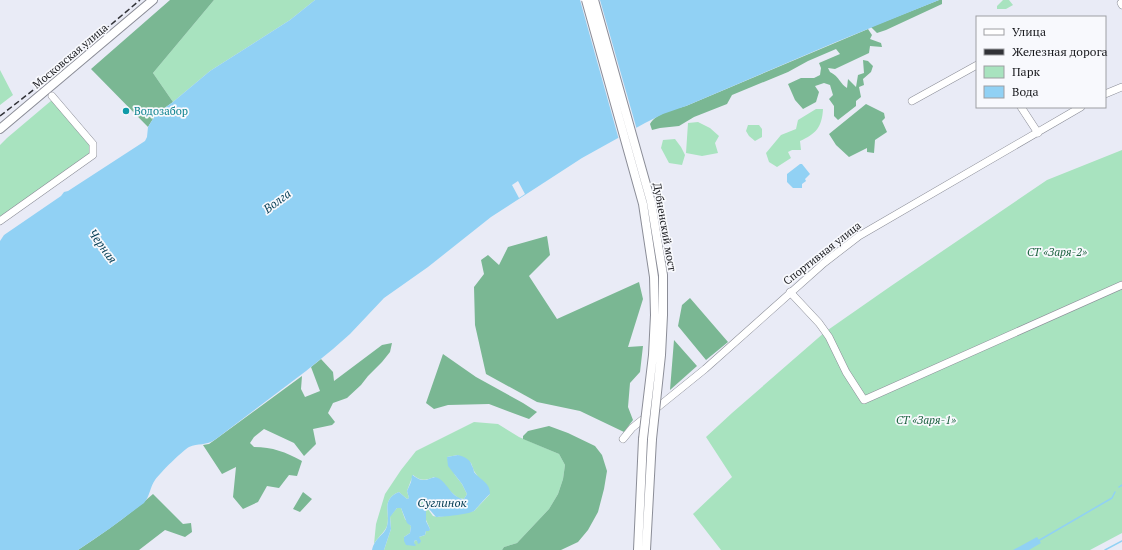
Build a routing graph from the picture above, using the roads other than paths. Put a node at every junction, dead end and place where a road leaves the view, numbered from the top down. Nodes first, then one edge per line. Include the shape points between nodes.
1 (153, 0) edge
2 (586, 0) edge
3 (594, 0) edge
4 (976, 66) edge
5 (1122, 87) edge
6 (1106, 94) edge
7 (52, 96) dead end
8 (912, 101) dead end
9 (1022, 108) edge
10 (1079, 108) edge
11 (0, 129) edge
12 (1038, 133) junction
13 (0, 221) edge
14 (1122, 285) edge
15 (790, 292) junction
16 (624, 439) dead end
17 (648, 439) junction
18 (638, 550) edge
19 (646, 550) edge

1 - 11 main road, Московская улица
2 - 17 main road, Дубненский мост, bridge via 643,204 654,276 655,315
3 - 17 main road, Дубненский мост, bridge via 651,202 662,275 661,355
4 - 8 street
5 - 6 street
7 - 13 street via 93,144 93,155
9 - 12 street
10 - 12 street, Спортивная улица
12 - 15 street, Спортивная улица via 859,236
14 - 15 street via 864,400 846,372 829,337
15 - 16 street, Спортивная улица via 705,368 632,428
17 - 18 main road
17 - 19 main road

